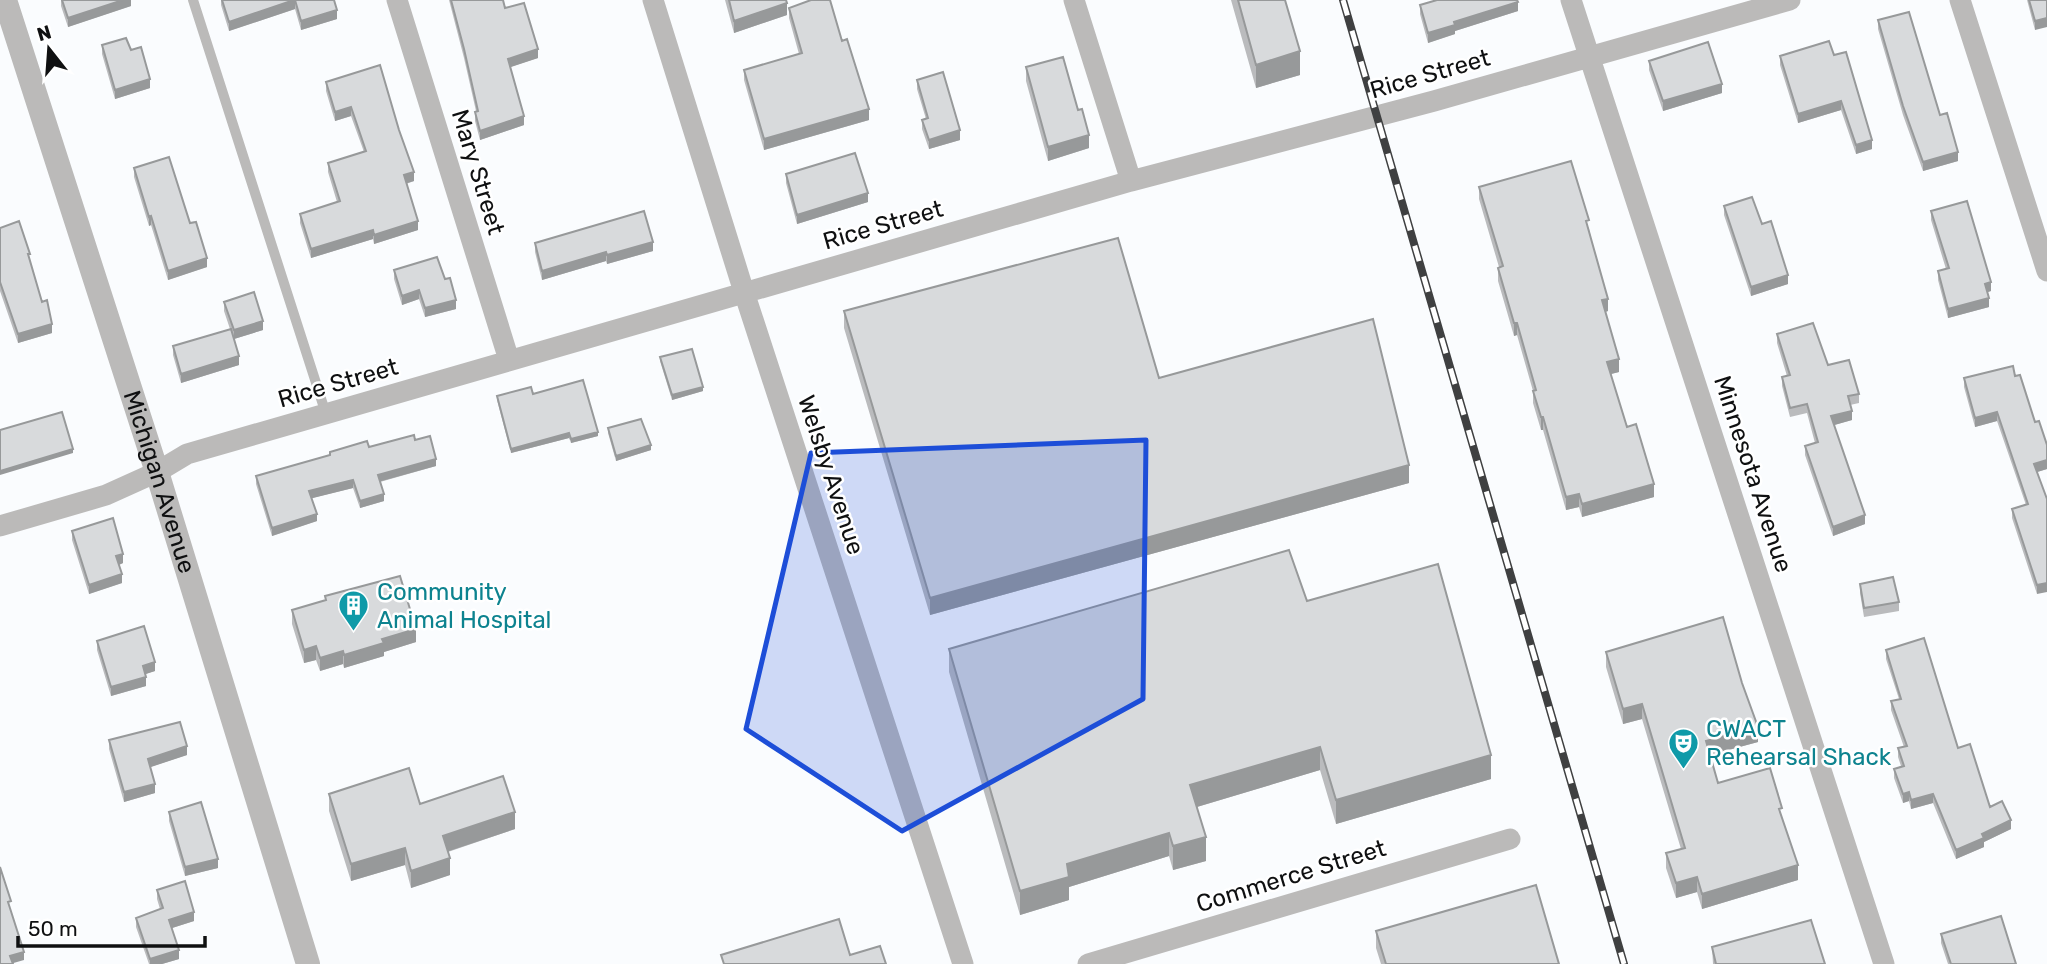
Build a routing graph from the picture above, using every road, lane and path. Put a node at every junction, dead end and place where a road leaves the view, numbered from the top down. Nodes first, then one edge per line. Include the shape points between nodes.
1 (5, 0) edge
2 (192, 0) edge
3 (397, 0) edge
4 (653, 0) edge
5 (1074, 0) edge
6 (1571, 0) edge
7 (1790, 0) edge
8 (1960, 0) edge
9 (1590, 57) junction
10 (1130, 181) junction
11 (2047, 271) edge
12 (744, 292) junction
13 (509, 360) junction
14 (326, 414) junction
15 (157, 472) junction
16 (0, 526) edge
17 (1510, 839) dead end
18 (308, 964) edge
19 (963, 964) edge
20 (1087, 964) edge
21 (1884, 964) edge

1 - 15 street, Michigan Avenue
2 - 14 lane
3 - 13 street, Mary Street
4 - 12 street, Welsby Avenue
5 - 10 street
6 - 9 street, Minnesota Avenue
7 - 9 street, Rice Street
8 - 11 street
9 - 10 street, Rice Street
9 - 21 street, Minnesota Avenue
10 - 12 street, Rice Street
12 - 13 street, Rice Street
12 - 19 street, Welsby Avenue
13 - 14 street, Rice Street
14 - 15 street, Rice Street via 187,454
15 - 16 street, Rice Street via 106,495
15 - 18 street, Michigan Avenue
17 - 20 street, Commerce Street

